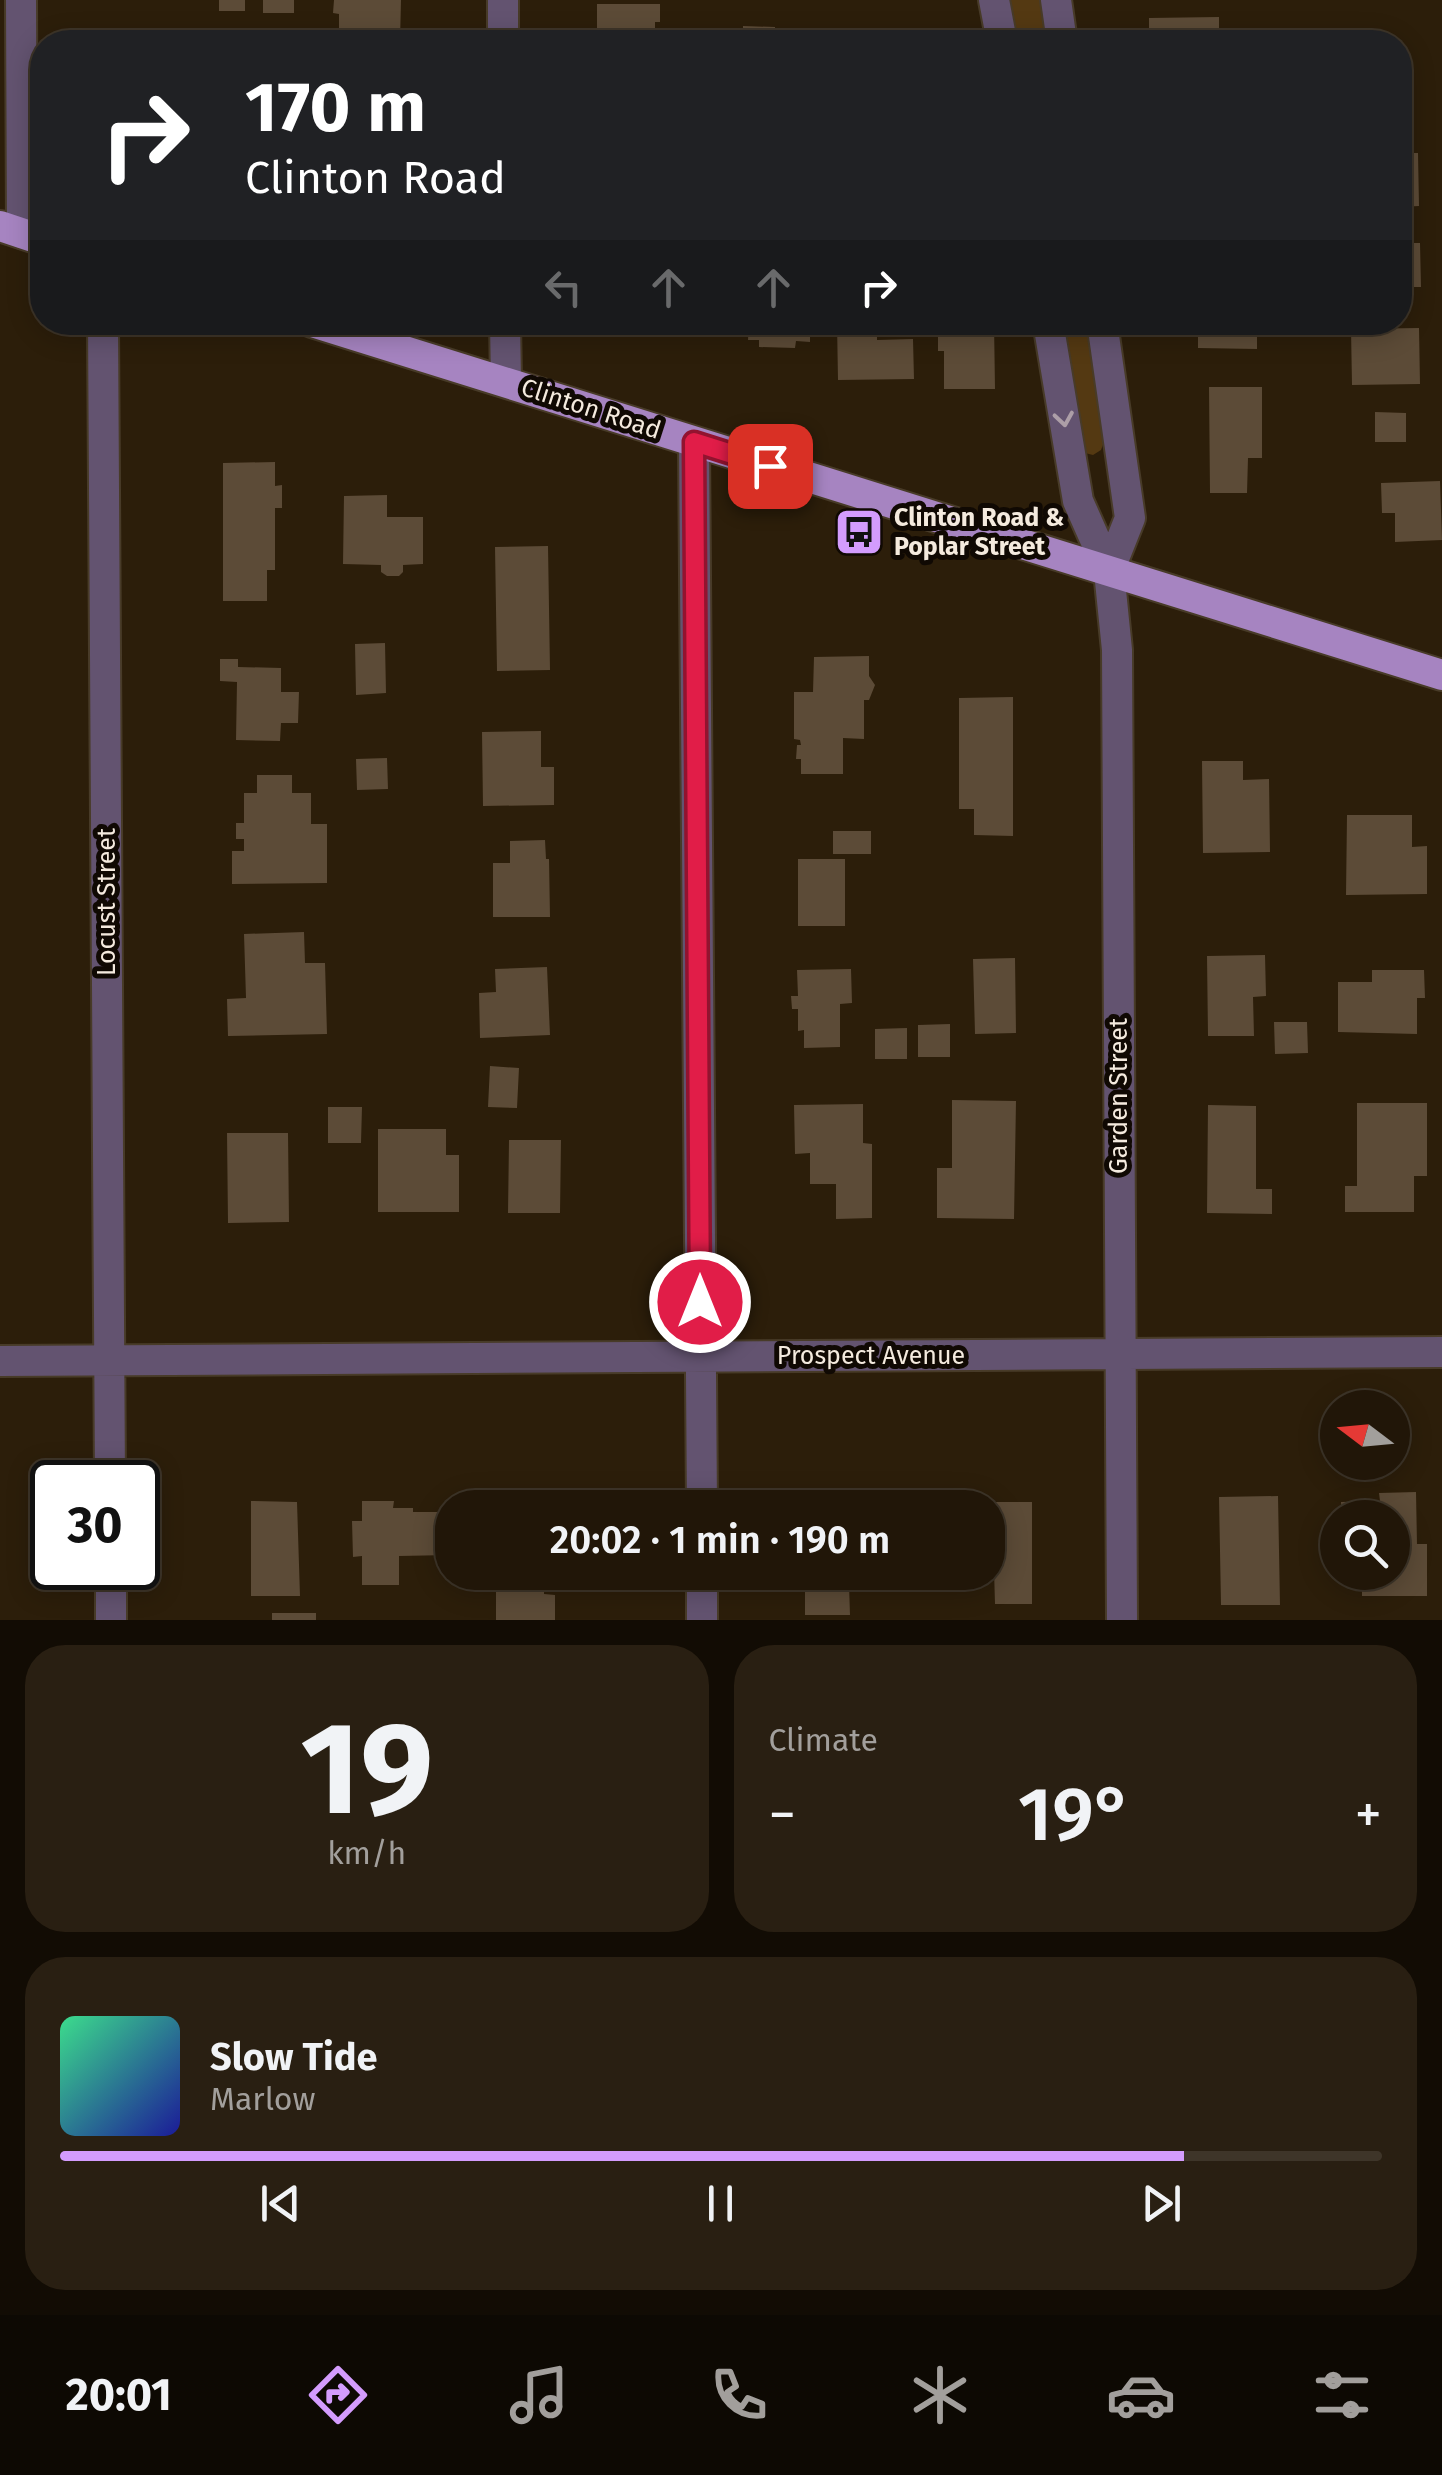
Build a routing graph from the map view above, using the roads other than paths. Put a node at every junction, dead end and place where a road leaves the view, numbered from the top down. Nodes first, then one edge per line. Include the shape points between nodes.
1 (21, 0) edge
2 (503, 0) edge
3 (994, 0) edge
4 (1056, 0) edge
5 (504, 30) edge
6 (1000, 30) edge
7 (1060, 30) edge
8 (22, 233) edge
9 (103, 335) edge
10 (355, 335) edge
11 (505, 335) edge
12 (1050, 335) edge
13 (1104, 335) edge
14 (506, 380) junction
15 (694, 442) junction
16 (1108, 572) junction
17 (1442, 676) edge
18 (1442, 1352) edge
19 (1120, 1354) junction
20 (701, 1357) junction
21 (109, 1360) junction
22 (0, 1361) edge
23 (110, 1460) edge
24 (702, 1490) edge
25 (111, 1590) edge
26 (702, 1590) edge
27 (111, 1620) edge
28 (702, 1620) edge
29 (1122, 1620) edge

1 - 8 street
2 - 5 street
3 - 6 street
4 - 7 street
9 - 21 street, Locust Street
10 - 14 main road, Clinton Road
11 - 14 street
12 -> 16 street, Garden Street via 1078,501
13 - 16 street, Garden Street via 1130,518
14 - 15 main road, Clinton Road
15 - 16 main road, Clinton Road
15 - 20 street
16 - 17 main road, Clinton Road
16 - 19 street, Garden Street via 1116,650
18 - 19 street, Prospect Avenue
19 - 20 street, Prospect Avenue
19 - 29 street, Garden Street
20 - 21 street, Prospect Avenue
20 - 24 street
21 - 22 street, Prospect Avenue
21 - 23 street, Locust Street
25 - 27 street
26 - 28 street

